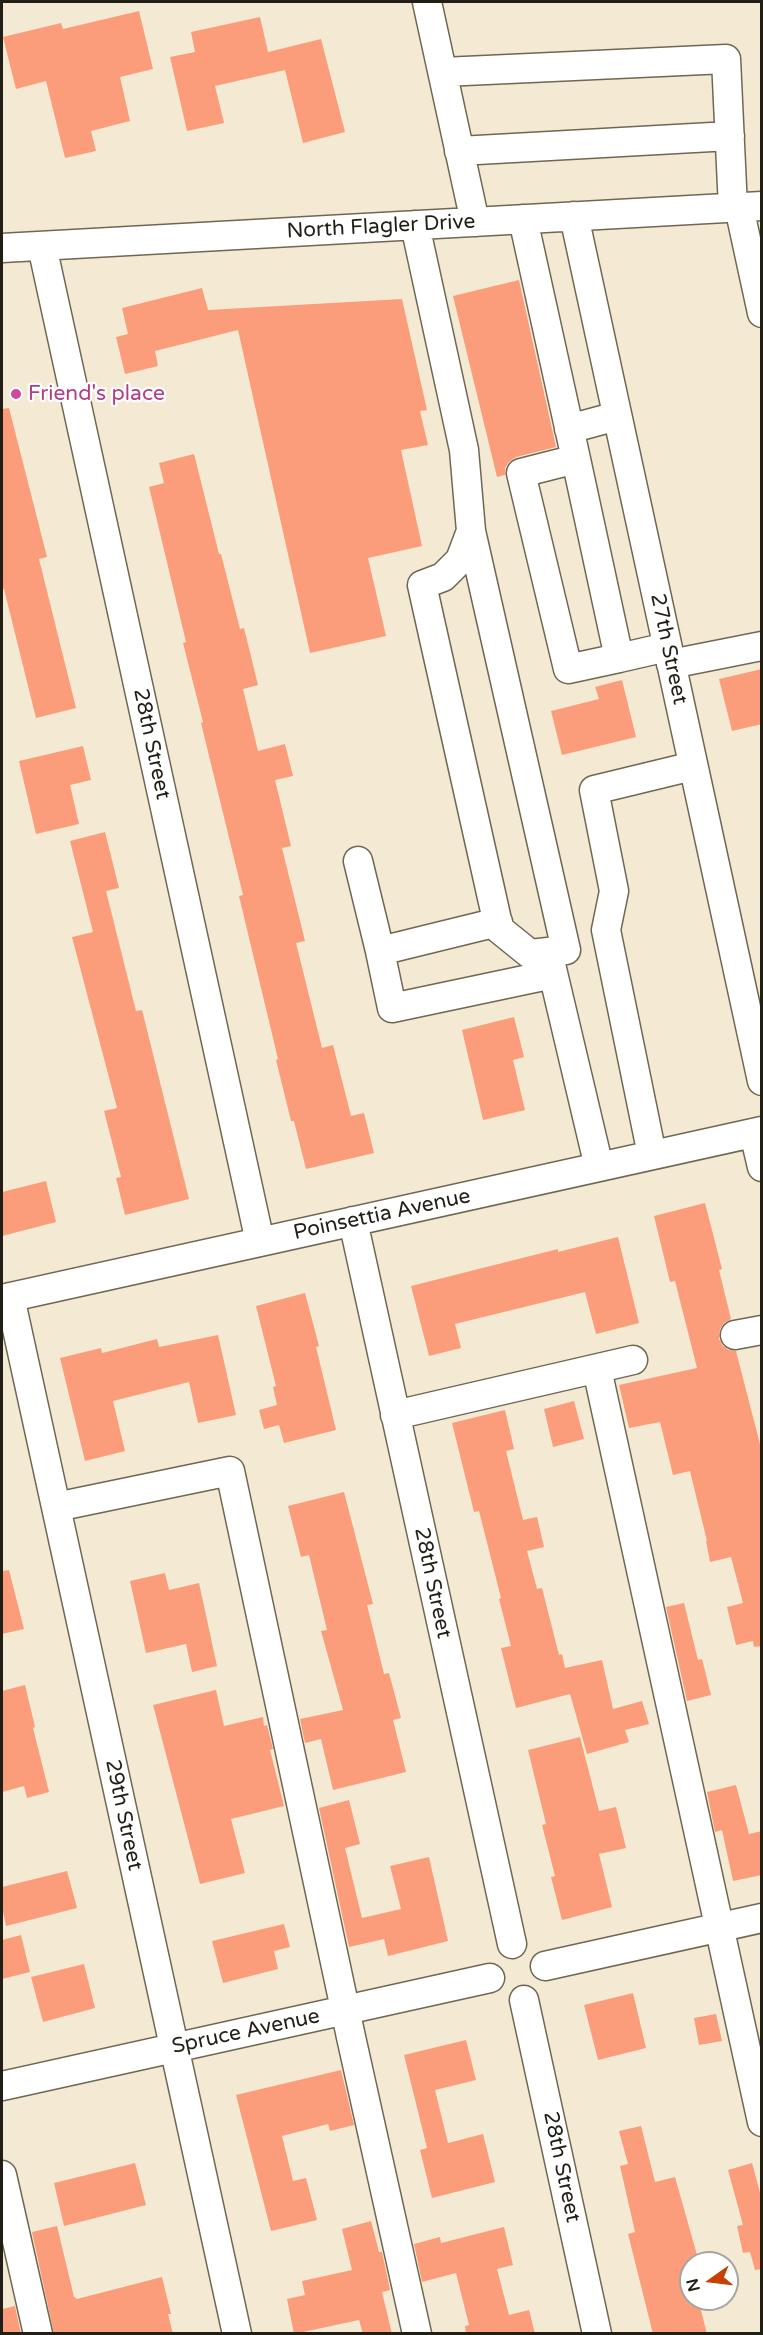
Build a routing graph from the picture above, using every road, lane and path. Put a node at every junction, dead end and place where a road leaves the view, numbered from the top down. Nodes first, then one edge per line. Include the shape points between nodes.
1 (427, 2) edge
2 (442, 72) junction
3 (730, 136) junction
4 (459, 151) junction
5 (745, 207) edge
6 (574, 216) junction
7 (523, 219) junction
8 (475, 222) junction
9 (415, 225) junction
10 (42, 246) junction
11 (2, 248) edge
12 (762, 313) edge
13 (617, 416) junction
14 (569, 429) junction
15 (576, 459) junction
16 (471, 531) junction
17 (762, 646) edge
18 (669, 656) junction
19 (619, 658) junction
20 (693, 766) junction
21 (358, 861) dead end
22 (498, 922) junction
23 (380, 951) junction
24 (550, 963) junction
25 (754, 1005) edge
26 (762, 1081) edge
27 (758, 1132) edge
28 (652, 1155) junction
29 (599, 1167) junction
30 (762, 1167) edge
31 (353, 1221) junction
32 (260, 1242) junction
33 (6, 1298) edge
34 (633, 1359) dead end
35 (597, 1369) junction
36 (395, 1415) junction
37 (56, 1507) junction
38 (762, 1918) edge
39 (719, 1928) junction
40 (512, 1944) junction
41 (545, 1966) junction
42 (490, 1978) junction
43 (524, 2000) junction
44 (345, 2010) junction
45 (174, 2048) junction
46 (2, 2086) edge
47 (762, 2122) edge
48 (2, 2175) edge
49 (38, 2334) edge
50 (237, 2334) edge
51 (417, 2334) edge
52 (597, 2334) edge

1 - 2 street
2 - 3 street via 726,59
2 - 4 street
3 - 4 street
3 - 5 street
4 - 8 street
5 - 6 street, North Flagler Drive
5 - 12 street
6 - 7 street, North Flagler Drive
6 - 13 street, 27th Street
7 - 8 street, North Flagler Drive
7 - 14 street
8 - 9 street, North Flagler Drive
9 - 10 street, North Flagler Drive
9 - 16 street via 464,450
10 - 11 street, North Flagler Drive
10 - 32 street, 28th Street
13 - 14 street
13 - 18 street, 27th Street
14 - 15 street
15 - 19 street
15 - 19 street via 521,472 568,669
16 - 22 street via 460,560 443,577 422,585
16 - 24 street via 566,950
17 - 18 street
18 - 19 street
18 - 20 street, 27th Street
20 - 25 street, 27th Street
20 - 28 street via 594,790 614,891 606,930
21 - 23 street
22 - 23 street
22 - 24 street via 499,929 530,954
23 - 24 street via 392,1008
24 - 29 street
25 - 26 street, 27th Street
27 - 28 street, Poinsettia Avenue
27 - 30 street
28 - 29 street, Poinsettia Avenue
29 - 31 street, Poinsettia Avenue
31 - 32 street, Poinsettia Avenue
31 - 36 street, 28th Street
32 - 33 street, Poinsettia Avenue
33 - 37 street, 29th Street
34 - 35 street
35 - 36 street
35 - 39 street
36 - 40 street, 28th Street
37 - 44 street via 230,1471
37 - 45 street, 29th Street
38 - 39 street
39 - 41 street
39 - 47 street
40 - 41 street via 536,1951
40 - 42 street via 496,1953 489,1969
41 - 43 street via 543,1983
42 - 43 street via 506,1998
42 - 44 street, Spruce Avenue
43 - 52 street, 28th Street
44 - 45 street, Spruce Avenue
44 - 51 street
45 - 46 street, Spruce Avenue
45 - 50 street, 29th Street
48 - 49 street

